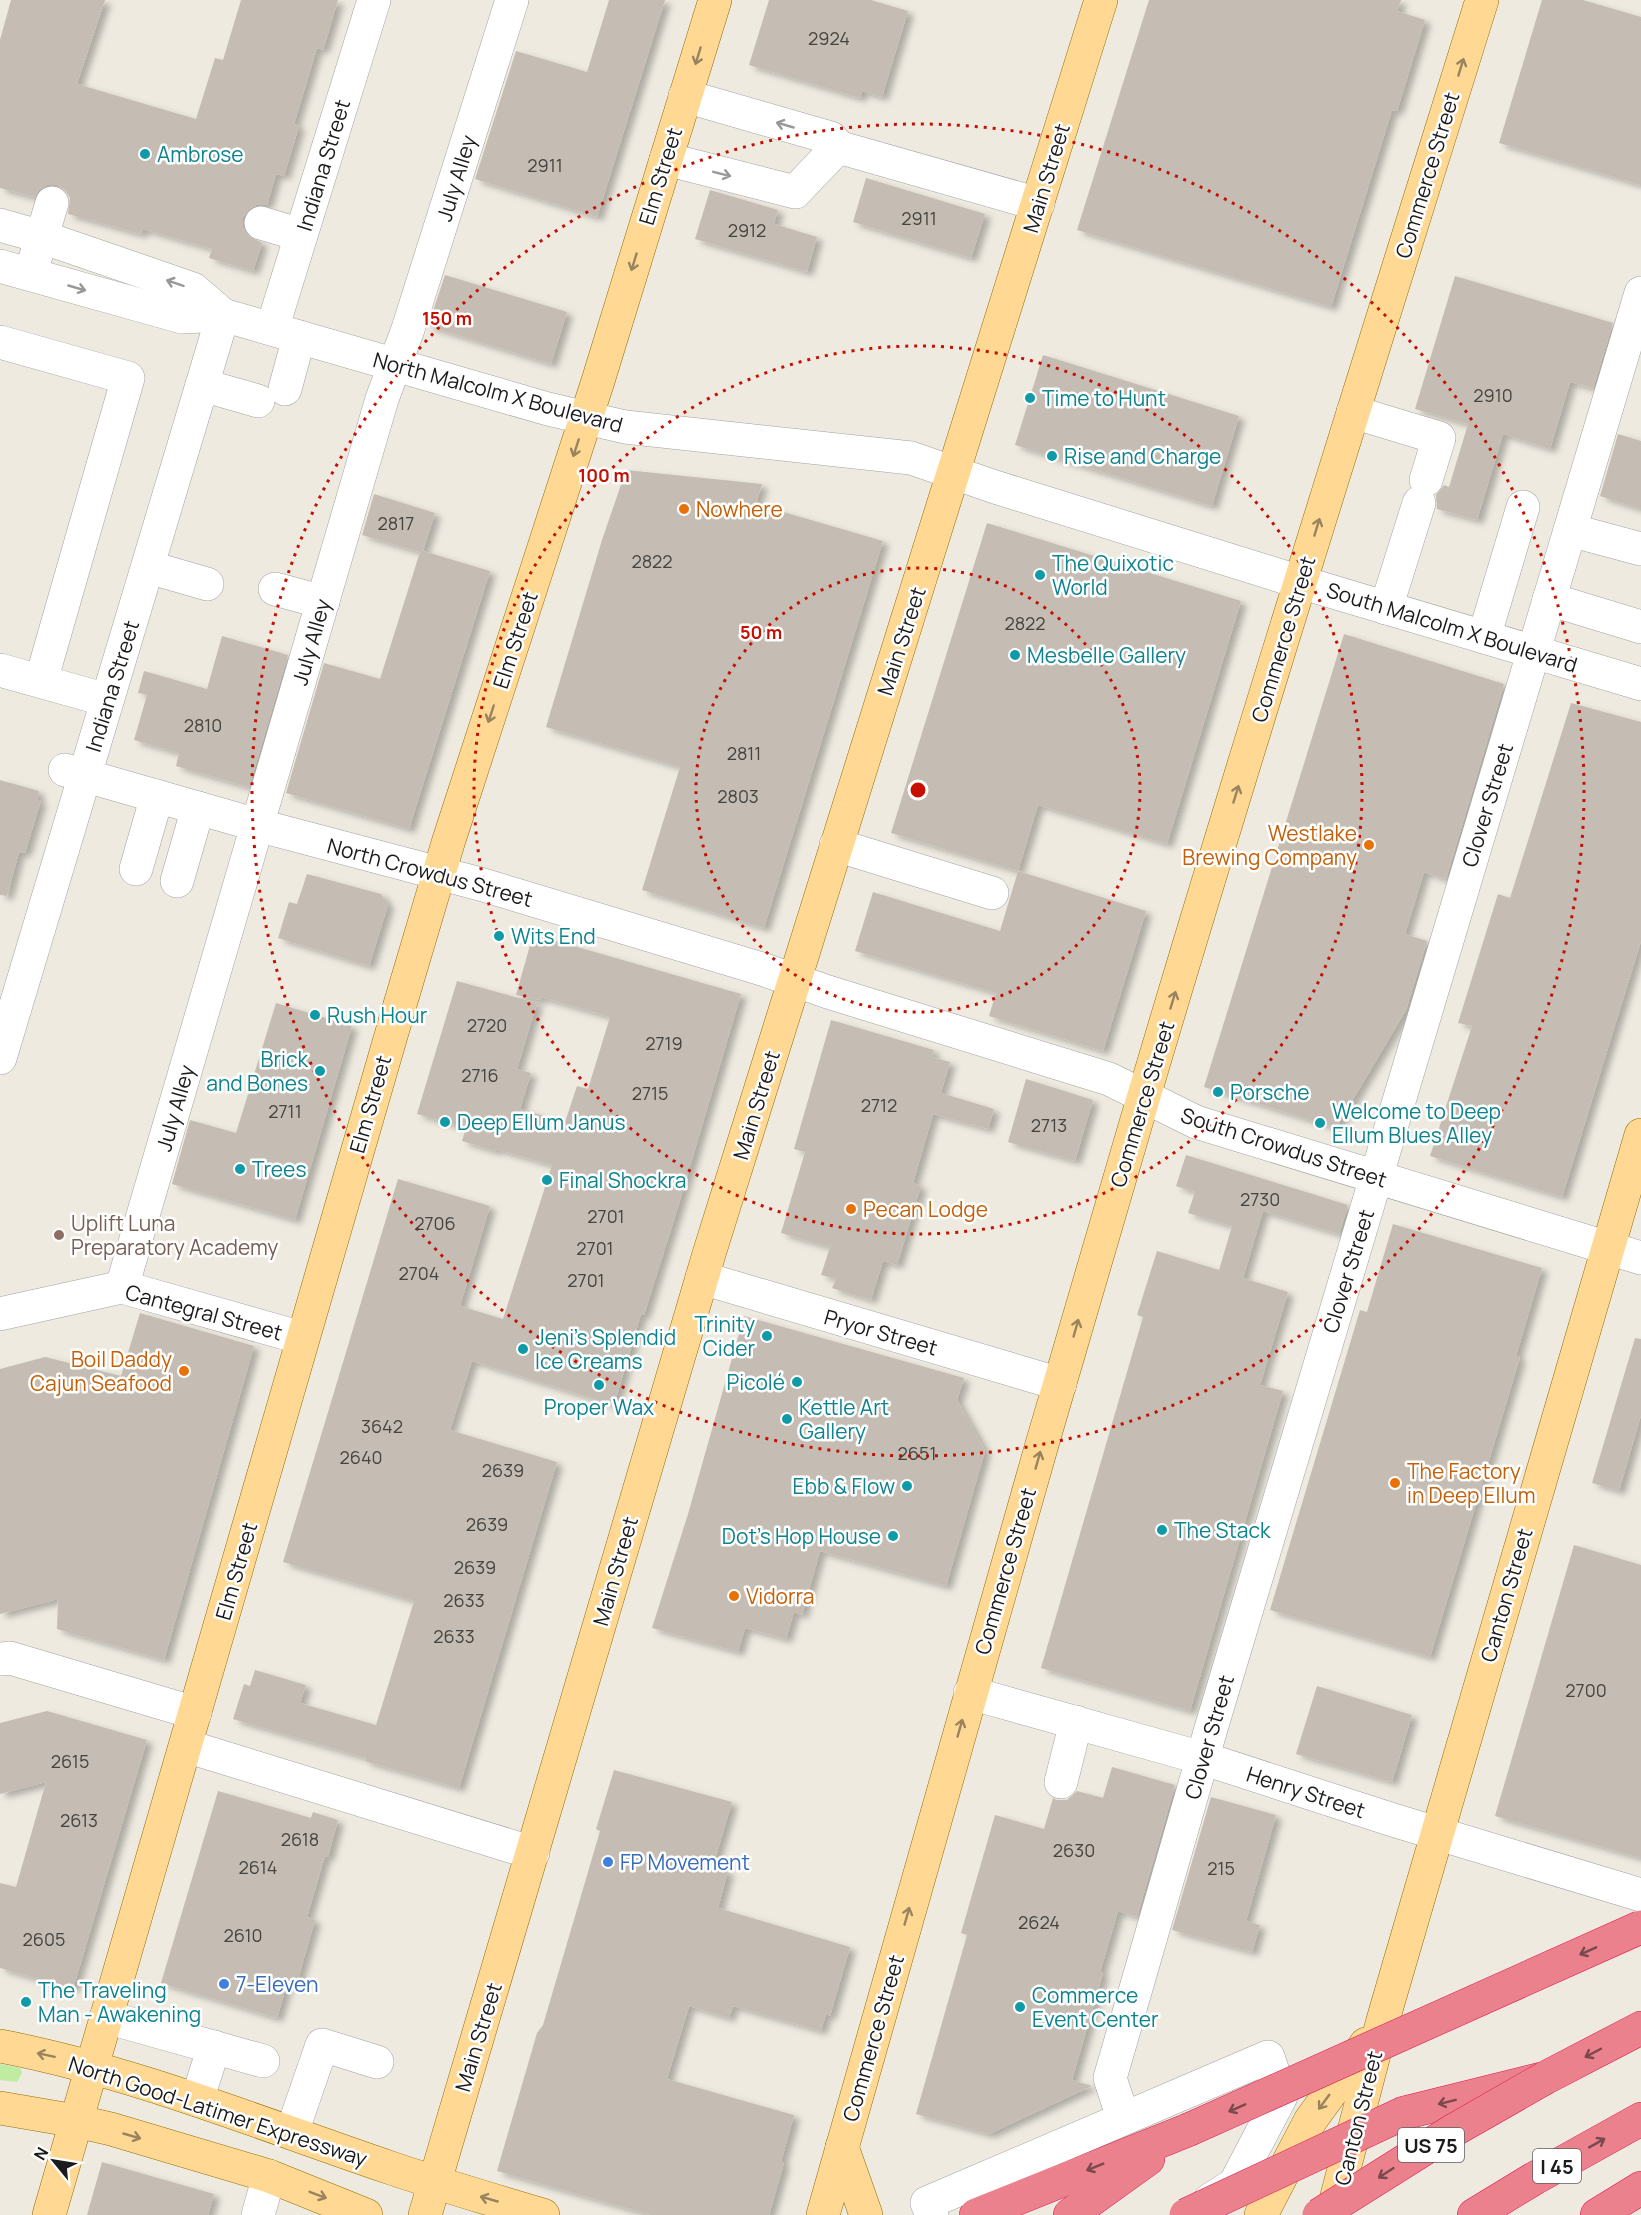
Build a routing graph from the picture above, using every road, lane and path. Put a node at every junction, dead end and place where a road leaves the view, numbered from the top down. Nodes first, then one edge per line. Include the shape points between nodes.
1 (374, 0) edge
2 (512, 0) edge
3 (715, 0) edge
4 (1101, 0) edge
5 (1482, 0) edge
6 (685, 96) junction
7 (838, 147) junction
8 (666, 159) junction
9 (52, 203) dead end
10 (1038, 204) junction
11 (261, 224) dead end
12 (0, 225) edge
13 (301, 235) junction
14 (42, 237) junction
15 (15, 270) edge
16 (1641, 293) edge
17 (223, 315) junction
18 (285, 333) junction
19 (0, 342) edge
20 (395, 365) junction
21 (202, 385) junction
22 (1353, 412) junction
23 (586, 418) junction
24 (954, 473) junction
25 (1523, 507) dead end
26 (1570, 530) junction
27 (1641, 549) edge
28 (147, 567) junction
29 (1300, 582) junction
30 (207, 584) dead end
31 (275, 589) dead end
32 (1549, 599) junction
33 (323, 602) junction
34 (1386, 608) junction
35 (1641, 627) edge
36 (1484, 637) junction
37 (1533, 652) junction
38 (0, 670) edge
39 (41, 681) junction
40 (1641, 684) edge
41 (107, 700) junction
42 (75, 773) junction
43 (157, 796) junction
44 (198, 808) junction
45 (258, 825) junction
46 (836, 845) junction
47 (136, 869) dead end
48 (439, 874) junction
49 (177, 880) dead end
50 (992, 892) dead end
51 (794, 979) junction
52 (0, 1058) edge
53 (1144, 1096) junction
54 (1641, 1135) edge
55 (1376, 1178) junction
56 (1607, 1248) junction
57 (1641, 1258) edge
58 (702, 1278) junction
59 (123, 1287) junction
60 (1, 1302) edge
61 (302, 1338) junction
62 (1060, 1384) junction
63 (0, 1659) edge
64 (970, 1693) junction
65 (195, 1713) junction
66 (1076, 1722) junction
67 (186, 1746) junction
68 (1202, 1758) junction
69 (1061, 1782) dead end
70 (1436, 1833) junction
71 (532, 1852) junction
72 (1641, 1895) edge
73 (1641, 1928) edge
74 (106, 2017) junction
75 (1383, 2020) junction
76 (1641, 2028) edge
77 (0, 2046) edge
78 (214, 2047) junction
79 (264, 2061) dead end
80 (377, 2062) dead end
81 (92, 2067) junction
82 (1545, 2078) junction
83 (197, 2100) junction
84 (0, 2108) edge
85 (1123, 2118) junction
86 (1641, 2119) edge
87 (76, 2121) junction
88 (1188, 2130) junction
89 (292, 2132) junction
90 (842, 2147) junction
91 (269, 2176) junction
92 (435, 2182) junction
93 (1641, 2188) edge
94 (49, 2215) edge
95 (258, 2215) edge
96 (366, 2215) edge
97 (425, 2215) edge
98 (543, 2215) edge
99 (823, 2215) edge
100 (866, 2215) edge
101 (932, 2215) edge
102 (976, 2215) edge
103 (1070, 2215) edge
104 (1187, 2215) edge
105 (1261, 2215) edge
106 (1319, 2215) edge
107 (1332, 2215) edge
108 (1474, 2215) edge
109 (1597, 2215) edge

1 - 13 street, Indiana Street
2 - 20 street, July Alley
3 -> 6 main road, Elm Street
4 - 10 main road, Main Street
22 -> 5 main road, Commerce Street
7 -> 6 street via 831,138
6 - 8 main road, Elm Street
8 -> 7 street via 795,192
7 - 10 street
8 -> 23 main road, Elm Street
9 - 14 street
10 - 24 main road, Main Street
11 - 13 street
12 - 14 street, North Malcolm X Boulevard
13 - 18 street, Indiana Street
14 - 15 street
17 -> 14 street, North Malcolm X Boulevard via 193,289
15 -> 17 street, North Malcolm X Boulevard via 182,317
16 - 26 street, Clover Street
17 - 18 street, North Malcolm X Boulevard
17 - 21 street, Indiana Street
18 - 20 street, North Malcolm X Boulevard
18 - 21 street, Indiana Street via 272,395
19 - 39 street via 128,378
20 - 23 street, North Malcolm X Boulevard
20 - 33 street, July Alley
21 - 28 street, Indiana Street
29 -> 22 main road, Commerce Street
22 - 34 street via 1439,438
23 - 24 street, North Malcolm X Boulevard via 625,427 911,458
23 -> 48 main road, Elm Street
24 - 29 street, South Malcolm X Boulevard
24 - 46 main road, Main Street
25 - 36 street
26 - 27 street
26 - 32 street, Clover Street
28 - 30 street
28 - 41 street, Indiana Street
29 - 34 street, South Malcolm X Boulevard
53 -> 29 main road, Commerce Street
31 - 33 street
32 - 35 street
32 - 37 street, Clover Street
33 - 45 street, July Alley
34 - 36 street, South Malcolm X Boulevard
36 - 37 street, South Malcolm X Boulevard
37 - 40 street, South Malcolm X Boulevard
37 - 55 street, Clover Street
38 - 39 street
39 - 41 street
41 - 42 street, Indiana Street
42 - 43 street, North Crowdus Street
42 - 52 street, Indiana Street
43 - 44 street, North Crowdus Street
43 - 47 street
44 - 45 street, North Crowdus Street
44 - 49 street
45 - 48 street, North Crowdus Street
45 - 59 street, July Alley
46 - 50 street
46 - 51 main road, Main Street
48 - 51 street, North Crowdus Street
48 - 61 main road, Elm Street
51 - 53 street, South Crowdus Street via 1101,1076
51 - 58 main road, Main Street
53 - 55 street, South Crowdus Street via 1196,1122
62 -> 53 main road, Commerce Street
54 - 56 main road, Canton Street
55 - 56 street, South Crowdus Street
55 - 68 street, Clover Street
56 - 57 street, South Crowdus Street
56 - 70 main road, Canton Street
58 - 62 street, Pryor Street
58 - 71 main road, Main Street
59 - 60 street, Cantegral Street via 74,1283
59 - 61 street, Cantegral Street
61 - 65 main road, Elm Street
64 -> 62 main road, Commerce Street
63 - 65 street via 10,1658
64 - 66 street, Henry Street
90 -> 64 main road, Commerce Street
65 - 67 main road, Elm Street
66 - 68 street, Henry Street
66 - 69 street
67 - 71 street
67 - 74 main road, Elm Street
68 - 70 street, Henry Street
68 - 85 street, Clover Street via 1110,2078
70 - 72 street, Henry Street
70 - 75 main road, Canton Street
71 - 92 main road, Main Street
73 -> 88 highway, bridge
74 - 78 street
74 - 81 main road, Elm Street
75 -> 105 main road, Canton Street via 1310,2121
75 - 107 main road, Canton Street
76 -> 82 highway, US 75
81 -> 77 main road, North Good-Latimer Expressway
78 - 79 street
78 - 83 street
80 - 89 street via 322,2045
81 - 83 main road, North Good-Latimer Expressway
81 - 87 main road, Elm Street
82 -> 104 highway, bridge via 1404,2112
82 -> 106 highway, US 75, bridge
83 - 89 main road, North Good-Latimer Expressway
84 - 87 main road
85 - 101 street via 927,2203
85 - 104 street via 1268,2057 1281,2096 1235,2184
108 -> 86 highway, I 45
87 -> 91 main road
87 - 94 main road, Elm Street
88 -> 102 highway
88 - 103 highway
89 - 92 main road, North Good-Latimer Expressway
90 - 99 main road, Commerce Street
90 - 100 main road
91 - 95 street
91 -> 96 main road
92 - 97 main road, Main Street
98 -> 92 main road, North Good-Latimer Expressway
93 - 109 highway

